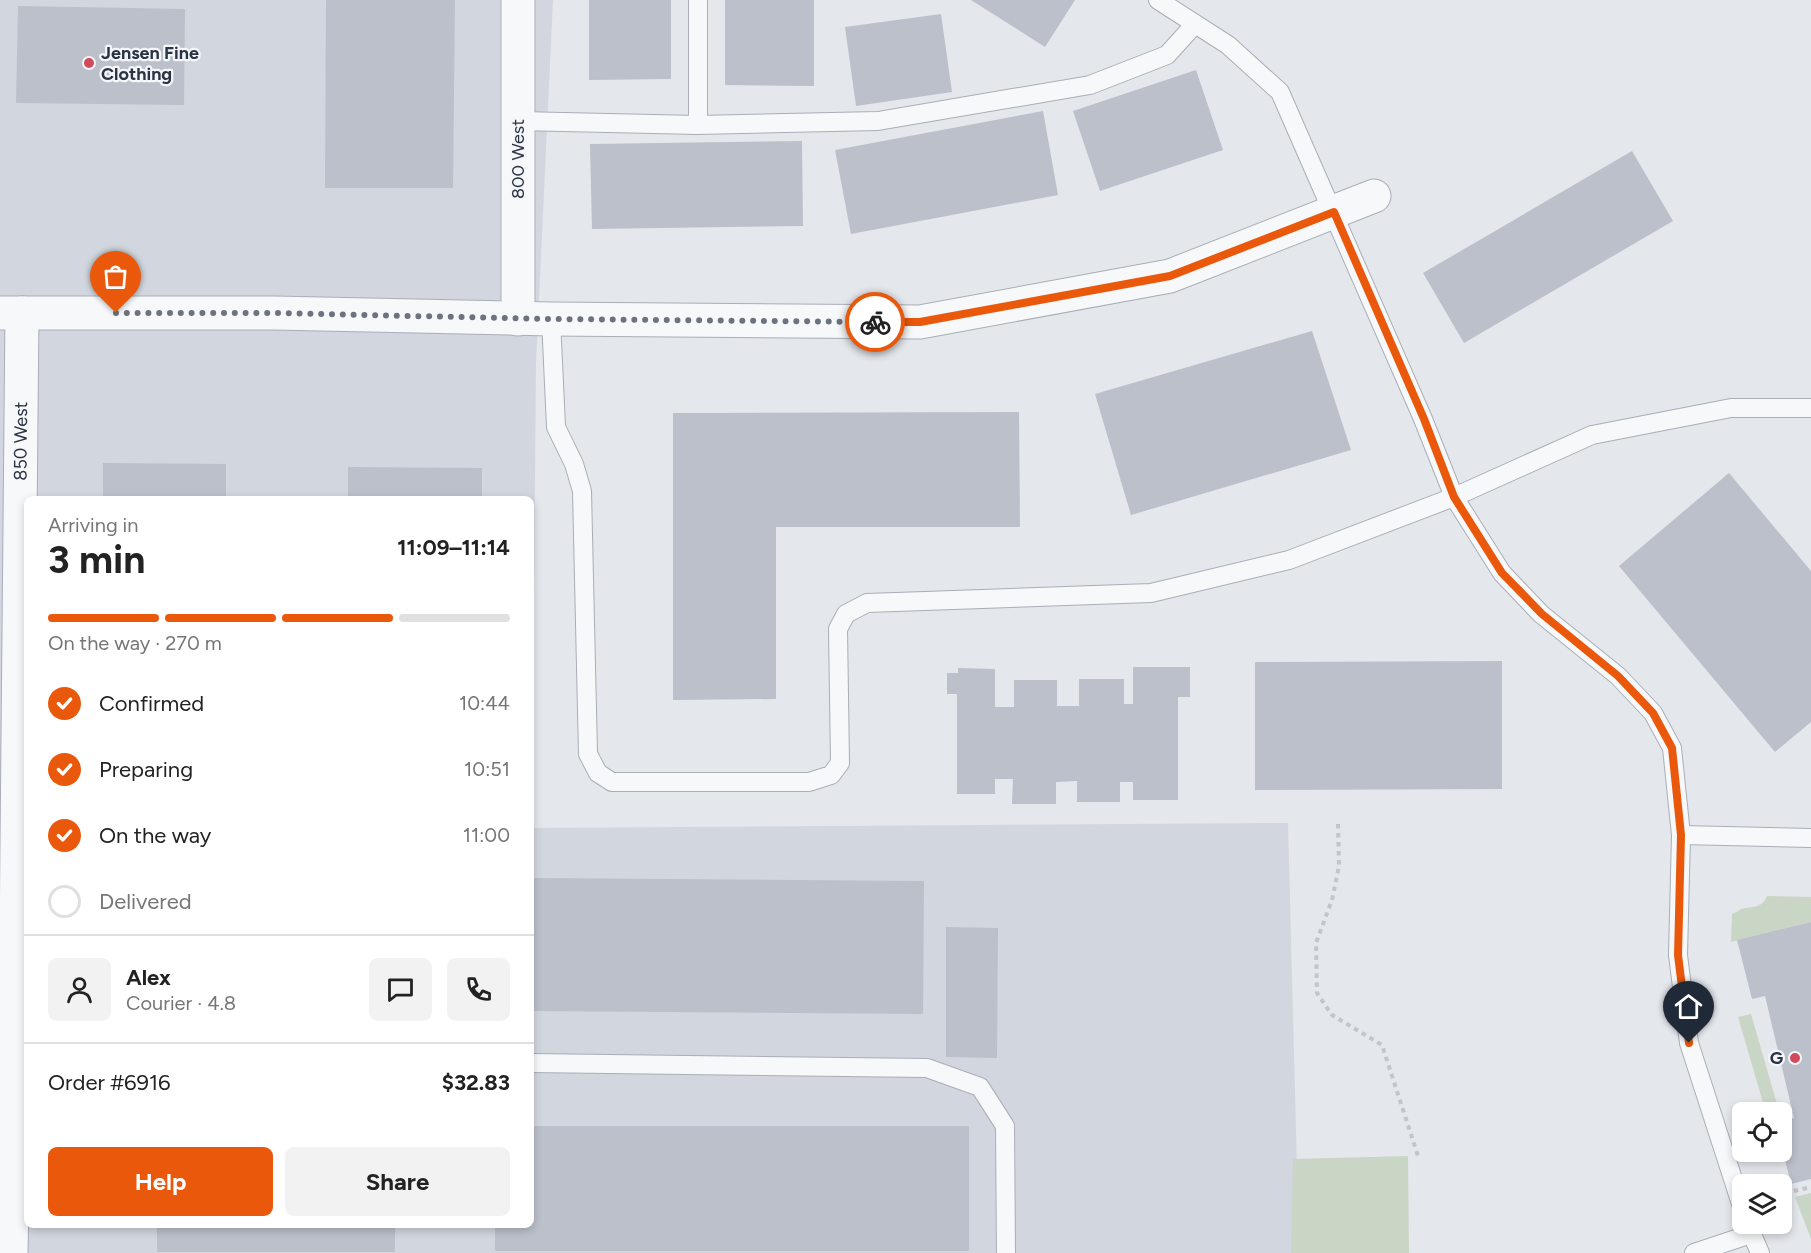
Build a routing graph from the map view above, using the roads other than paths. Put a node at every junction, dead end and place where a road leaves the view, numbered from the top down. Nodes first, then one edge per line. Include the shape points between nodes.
1 (518, 0) edge
2 (698, 0) edge
3 (1158, 0) edge
4 (1195, 24) junction
5 (518, 122) junction
6 (698, 125) junction
7 (1374, 196) dead end
8 (1334, 212) junction
9 (11, 313) edge
10 (518, 319) junction
11 (551, 319) junction
12 (1811, 408) edge
13 (1454, 497) junction
14 (1681, 835) junction
15 (1811, 838) edge
16 (21, 1057) edge
17 (534, 1063) edge
18 (1732, 1176) edge
19 (1738, 1234) edge
20 (1751, 1234) edge
21 (11, 1253) edge
22 (1006, 1253) edge
23 (1694, 1253) edge
24 (1760, 1253) edge

1 - 5 street, 800 West
2 - 6 lane
3 - 4 lane
4 - 6 lane via 1167,54 1090,85 878,122
4 - 8 lane via 1228,45 1280,92
5 - 6 lane
5 - 10 street, 800 West
7 - 8 street
8 - 11 street via 1170,276 920,322
8 - 13 lane
9 - 10 street
9 - 16 street, 850 West
10 - 11 street
11 - 13 lane via 556,428 582,491 588,754 598,774 612,782 809,782 831,775 840,763 838,629 846,614 867,603 1151,593 1289,560
12 - 13 lane via 1731,408 1592,435
13 - 14 lane via 1502,573 1542,614 1618,676 1653,713 1672,748
14 - 15 lane
14 - 18 lane via 1678,955 1689,1043
16 - 21 street, 850 West
17 - 22 lane via 927,1068 980,1087 1005,1126
19 - 23 lane
20 - 24 lane

